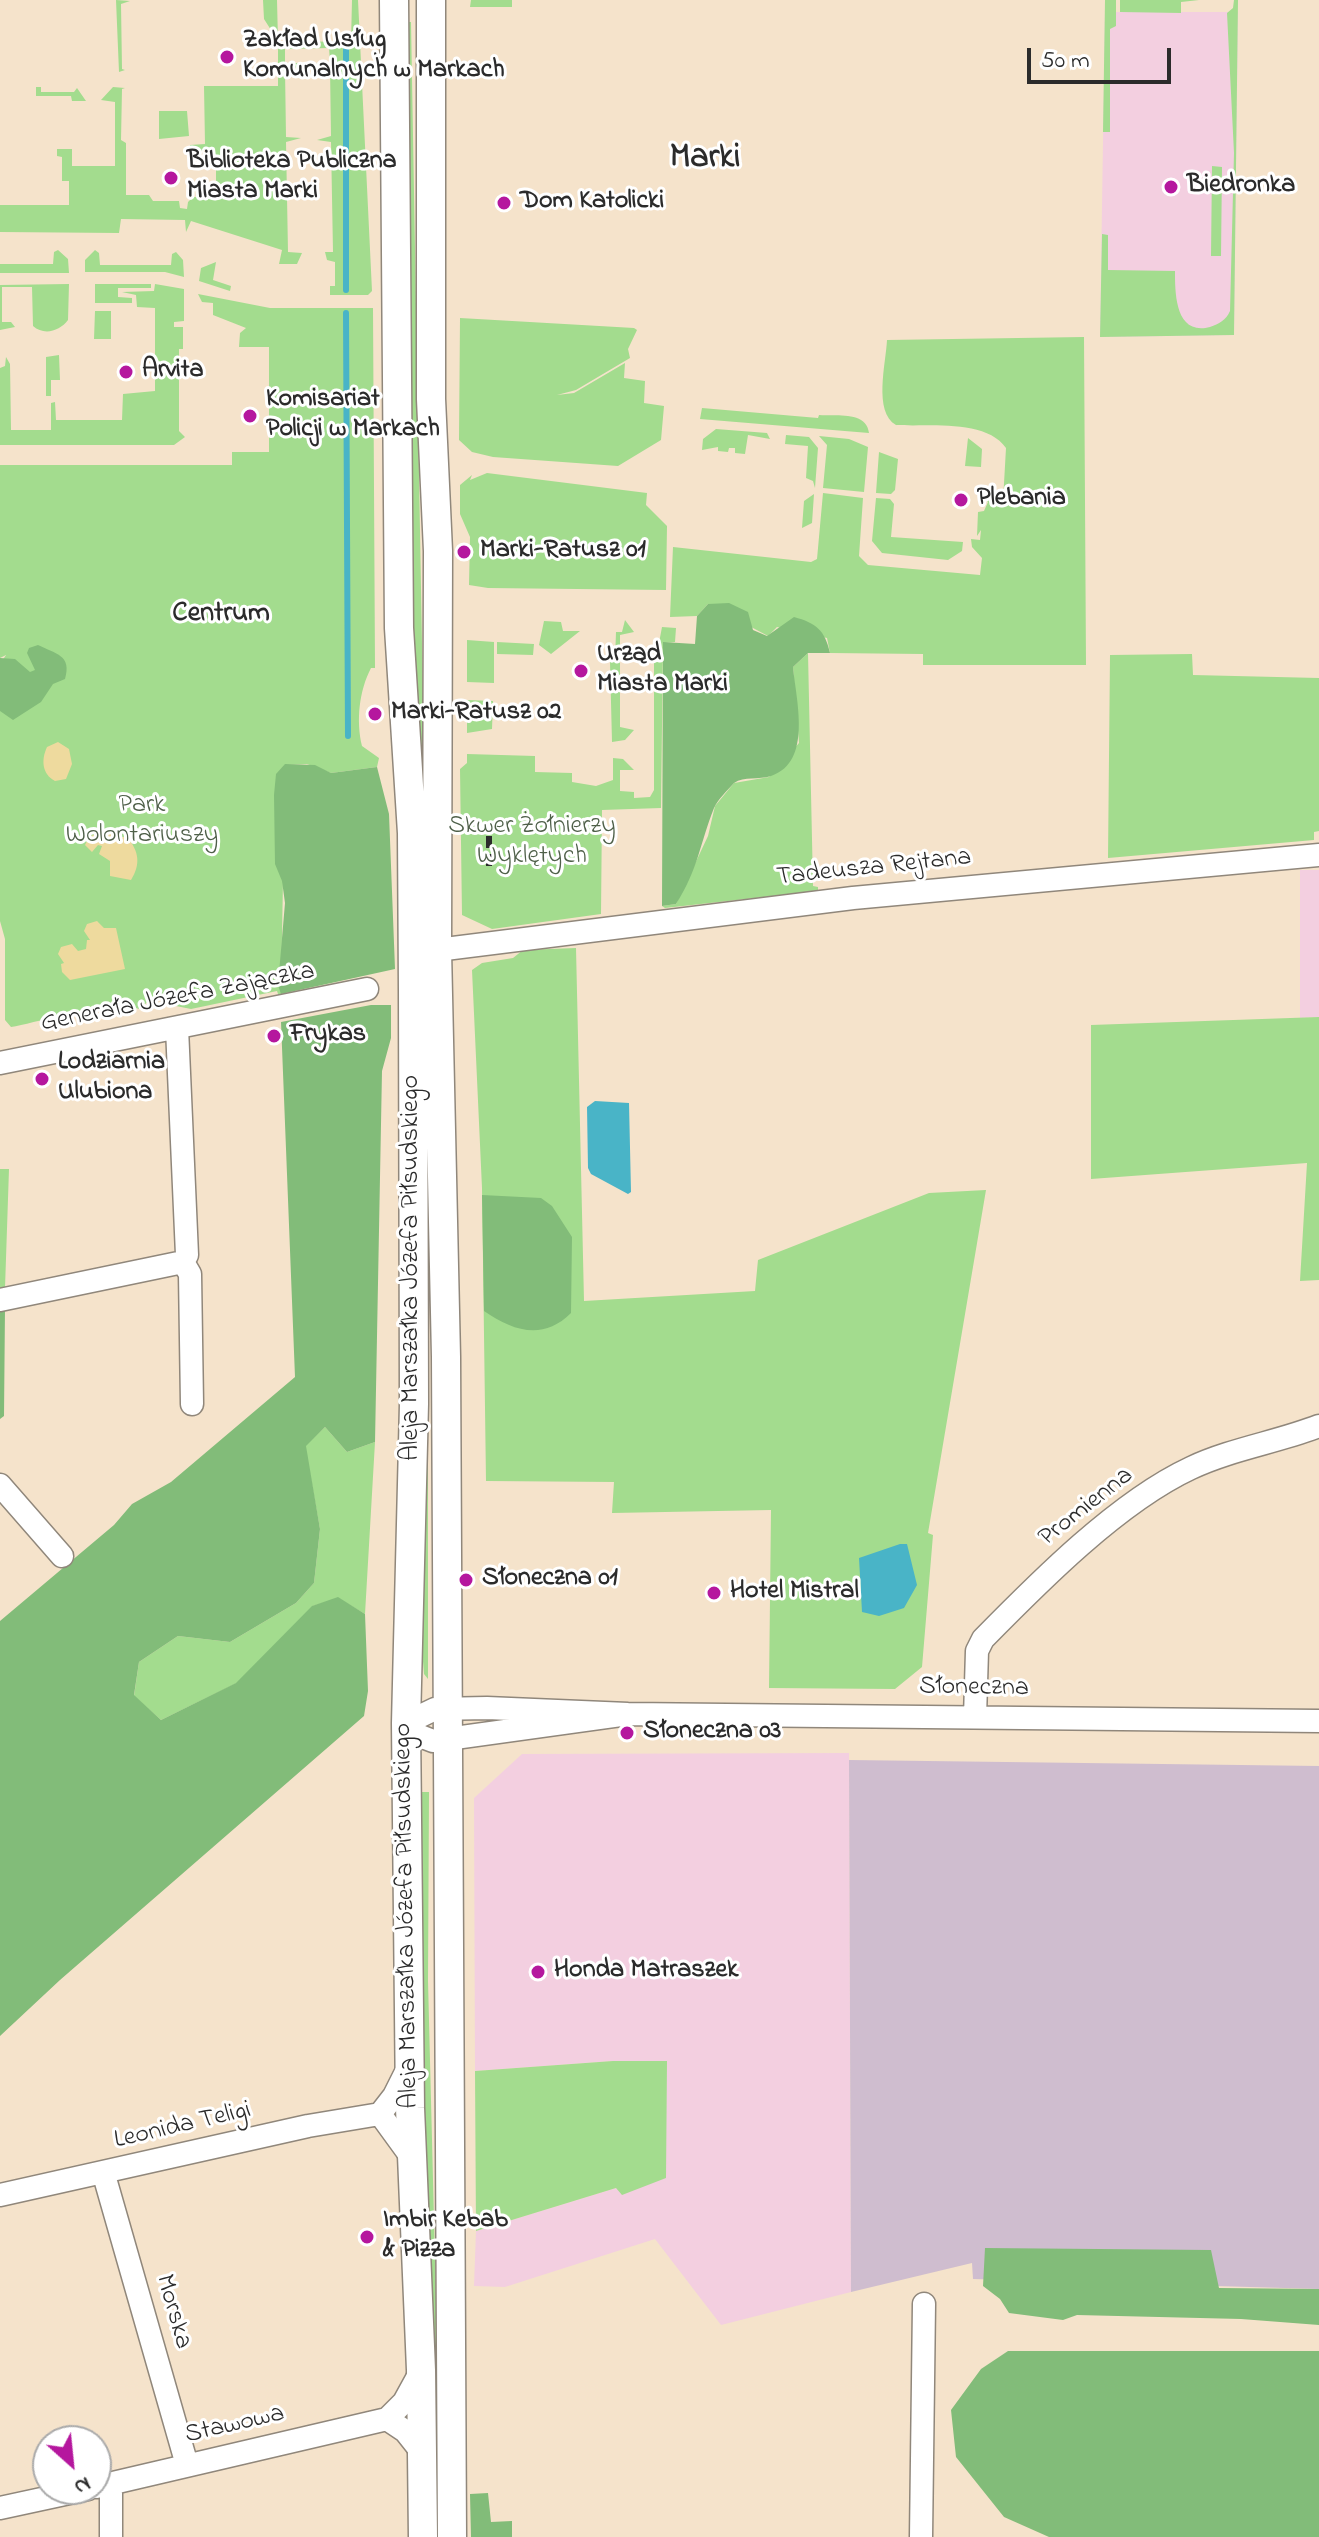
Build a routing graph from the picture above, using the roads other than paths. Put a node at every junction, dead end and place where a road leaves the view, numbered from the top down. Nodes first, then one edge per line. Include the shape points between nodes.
1 (394, 0) edge
2 (431, 0) edge
3 (1319, 855) edge
4 (437, 950) junction
5 (367, 989) dead end
6 (177, 1028) junction
7 (0, 1063) edge
8 (179, 1264) junction
9 (0, 1300) edge
10 (192, 1404) dead end
11 (1319, 1426) edge
12 (0, 1485) edge
13 (62, 1556) dead end
14 (446, 1709) junction
15 (628, 1714) junction
16 (975, 1717) junction
17 (1319, 1721) edge
18 (406, 1723) junction
19 (447, 1740) junction
20 (410, 2064) junction
21 (380, 2114) junction
22 (412, 2158) junction
23 (104, 2175) junction
24 (0, 2195) edge
25 (924, 2304) dead end
26 (421, 2370) junction
27 (387, 2419) junction
28 (424, 2455) junction
29 (187, 2465) junction
30 (112, 2484) edge
31 (32, 2501) edge
32 (106, 2505) edge
33 (0, 2508) edge
34 (111, 2537) edge
35 (423, 2537) edge
36 (452, 2537) edge
37 (921, 2537) edge

1 - 18 main road, Aleja Marszałka Józefa Piłsudskiego via 399,628 409,762 413,975 414,1404
2 - 4 main road, Aleja Marszałka Józefa Piłsudskiego
3 - 4 street, Tadeusza Rejtana via 853,898
4 - 14 main road, Aleja Marszałka Józefa Piłsudskiego via 446,1357
5 - 6 street, Generała Józefa Zajączka
6 - 7 street, Generała Józefa Zajączka
6 - 8 street via 187,1255
8 - 9 street
8 - 10 street via 190,1274
11 - 16 street, Promienna via 1192,1467 1067,1557 983,1639 977,1651
12 - 13 street
14 - 15 street, Słoneczna
14 - 18 street, Słoneczna via 424,1712
14 - 19 main road, Aleja Marszałka Józefa Piłsudskiego
15 - 16 street, Słoneczna
15 - 19 street, Słoneczna
16 - 17 street, Słoneczna
18 - 19 street via 426,1740
18 - 20 main road, Aleja Marszałka Józefa Piłsudskiego
19 - 36 main road, Aleja Marszałka Józefa Piłsudskiego
20 - 21 street
20 - 22 main road, Aleja Marszałka Józefa Piłsudskiego
21 - 22 street
21 - 23 street, Leonida Teligi
22 - 26 main road, Aleja Marszałka Józefa Piłsudskiego
23 - 24 street, Leonida Teligi
23 - 29 street, Morska
25 - 37 street
26 - 27 street via 404,2402
26 - 28 main road, Aleja Marszałka Józefa Piłsudskiego
27 - 28 street
27 - 29 street, Stawowa
28 - 35 main road, Aleja Marszałka Józefa Piłsudskiego
29 - 30 street, Stawowa
31 - 33 street
32 - 34 street

